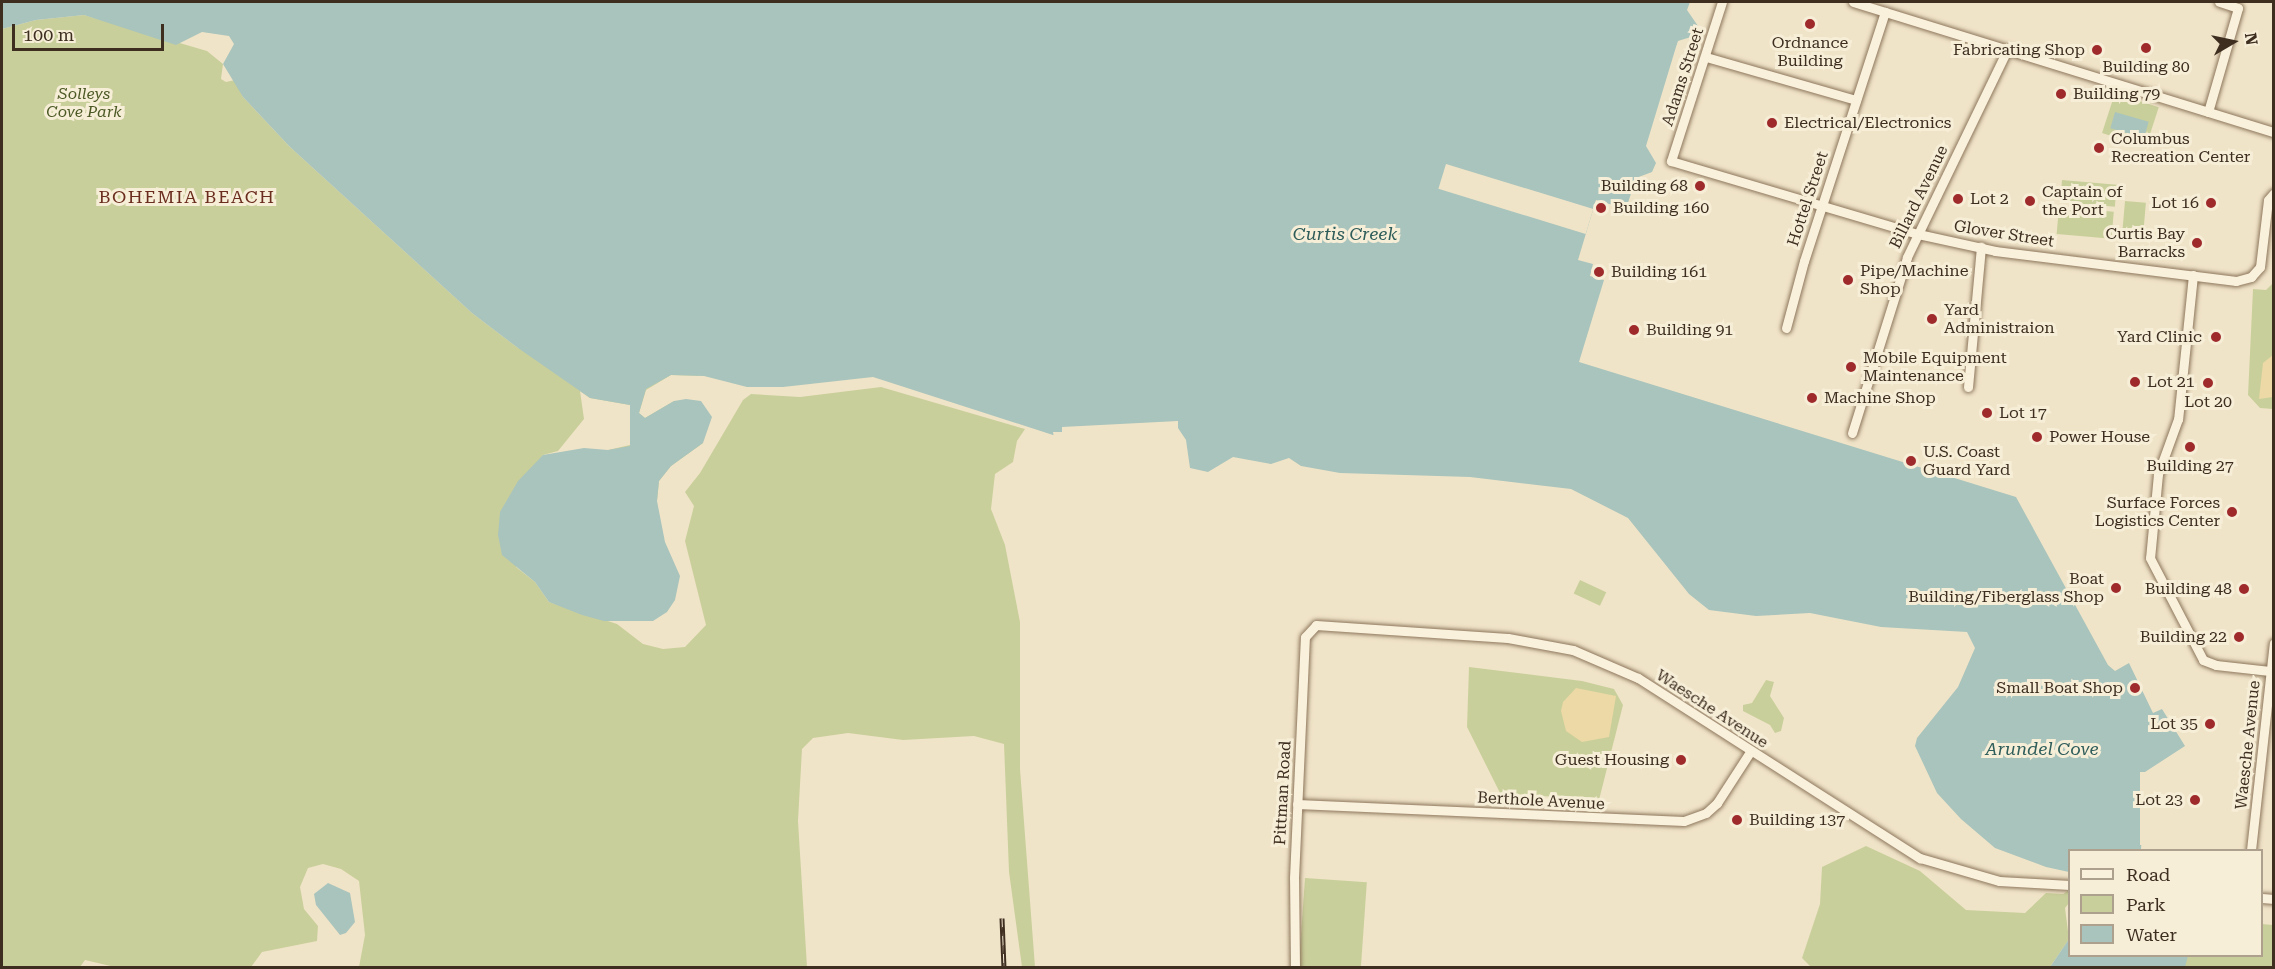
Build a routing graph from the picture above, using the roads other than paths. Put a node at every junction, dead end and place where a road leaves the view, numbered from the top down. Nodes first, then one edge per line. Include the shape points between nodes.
1 (1722, 2) edge
2 (1853, 2) edge
3 (2219, 2) edge
4 (1885, 12) junction
5 (2007, 50) junction
6 (1706, 57) junction
7 (1856, 100) junction
8 (2208, 112) junction
9 (2274, 132) edge
10 (1671, 161) joint
11 (2274, 193) edge
12 (1821, 206) junction
13 (1918, 234) junction
14 (1981, 247) junction
15 (2193, 275) junction
16 (1786, 328) dead end
17 (1968, 387) dead end
18 (1852, 433) dead end
19 (1316, 625) joint
20 (2274, 643) edge
21 (2270, 671) junction
22 (1750, 752) junction
23 (1297, 804) junction
24 (2252, 849) edge
25 (2068, 885) edge
26 (1295, 968) edge

1 - 6 street, Adams Street
2 - 4 street
3 - 8 street via 2238,8
4 - 5 street
4 - 7 street, Hottel Street
5 - 8 street
5 - 13 street, Billard Avenue
6 - 7 street
6 - 10 street, Adams Street
7 - 12 street, Hottel Street
8 - 9 street
10 - 12 street, Glover Street
11 - 15 street, Glover Street via 2268,200 2256,273 2236,280
12 - 13 street, Glover Street
12 - 16 street, Hottel Street
13 - 14 street, Glover Street
13 - 18 street, Billard Avenue via 1907,257
14 - 15 street, Glover Street
14 - 17 street
15 - 21 street via 2178,419 2156,482 2150,558 2203,660
19 - 22 street, Waesche Avenue via 1508,638 1574,650 1638,678
19 - 23 street, Pittman Road via 1305,636
20 - 21 street, Waesche Avenue
21 - 24 street, Waesche Avenue
22 - 23 street, Berthole Avenue via 1717,803 1706,813 1678,822
22 - 25 street, Waesche Avenue via 1920,858 1999,881
23 - 26 street, Pittman Road

